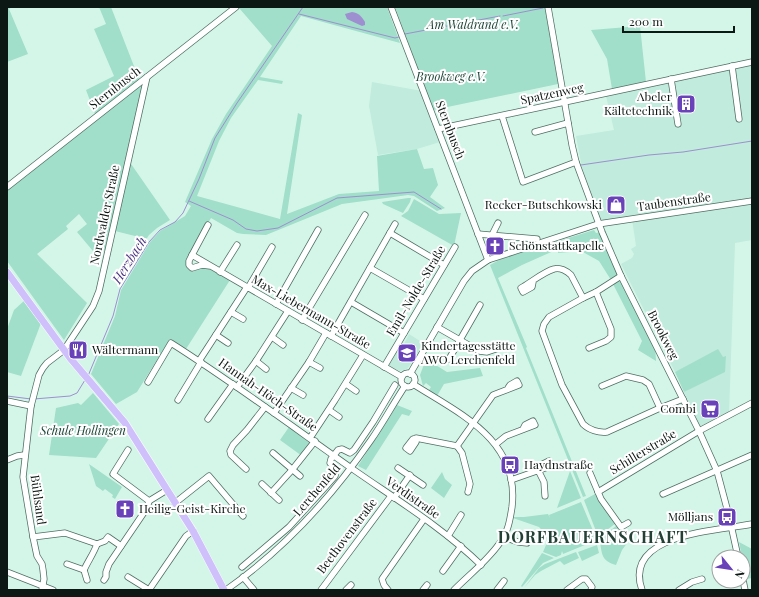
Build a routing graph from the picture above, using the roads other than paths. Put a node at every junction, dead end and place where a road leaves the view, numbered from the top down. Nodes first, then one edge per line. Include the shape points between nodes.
1 (236, 7) edge
2 (391, 7) edge
3 (548, 7) edge
4 (752, 62) edge
5 (732, 66) junction
6 (147, 77) junction
7 (671, 79) junction
8 (564, 102) junction
9 (502, 116) junction
10 (739, 120) dead end
11 (568, 124) junction
12 (678, 124) dead end
13 (438, 129) junction
14 (535, 132) dead end
15 (576, 162) junction
16 (7, 187) edge
17 (752, 201) edge
18 (365, 215) dead end
19 (498, 222) dead end
20 (395, 224) dead end
21 (598, 224) junction
22 (208, 225) dead end
23 (318, 230) dead end
24 (390, 233) junction
25 (478, 234) junction
26 (492, 235) junction
27 (537, 239) dead end
28 (237, 245) dead end
29 (272, 247) dead end
30 (455, 247) dead end
31 (192, 255) junction
32 (488, 260) junction
33 (444, 265) junction
34 (210, 266) junction
35 (370, 268) junction
36 (7, 272) edge
37 (220, 272) junction
38 (621, 276) junction
39 (533, 282) dead end
40 (248, 288) junction
41 (596, 292) junction
42 (583, 298) junction
43 (424, 299) junction
44 (351, 302) junction
45 (276, 304) junction
46 (480, 305) dead end
47 (288, 311) junction
48 (231, 312) junction
49 (243, 319) dead end
50 (302, 320) junction
51 (437, 327) junction
52 (404, 333) junction
53 (216, 335) junction
54 (328, 335) junction
55 (272, 337) junction
56 (460, 340) junction
57 (228, 343) dead end
58 (282, 345) dead end
59 (589, 348) dead end
60 (496, 349) dead end
61 (64, 350) junction
62 (363, 355) junction
63 (449, 359) dead end
64 (256, 361) junction
65 (200, 362) junction
66 (309, 362) junction
67 (384, 367) junction
68 (320, 368) dead end
69 (266, 369) dead end
70 (410, 374) junction
71 (402, 377) junction
72 (148, 382) dead end
73 (346, 384) junction
74 (413, 384) junction
75 (235, 385) junction
76 (395, 385) dead end
77 (405, 386) junction
78 (602, 386) dead end
79 (291, 388) junction
80 (508, 388) dead end
81 (356, 391) dead end
82 (303, 395) dead end
83 (398, 396) junction
84 (387, 399) junction
85 (683, 399) junction
86 (178, 400) dead end
87 (7, 401) edge
88 (32, 401) junction
89 (752, 403) edge
90 (266, 407) junction
91 (660, 408) junction
92 (329, 410) junction
93 (274, 413) junction
94 (340, 417) dead end
95 (208, 419) dead end
96 (473, 422) junction
97 (523, 429) dead end
98 (699, 431) junction
99 (310, 438) junction
100 (416, 438) dead end
101 (315, 441) junction
102 (496, 444) junction
103 (458, 446) junction
104 (128, 450) dead end
105 (273, 453) dead end
106 (24, 455) junction
107 (334, 455) junction
108 (752, 455) edge
109 (7, 460) edge
110 (351, 468) junction
111 (398, 468) dead end
112 (246, 469) dead end
113 (292, 470) junction
114 (717, 471) junction
115 (590, 473) dead end
116 (300, 476) dead end
117 (410, 476) junction
118 (511, 480) junction
119 (262, 484) dead end
120 (424, 485) dead end
121 (167, 490) junction
122 (468, 492) dead end
123 (598, 492) junction
124 (271, 493) junction
125 (663, 494) dead end
126 (545, 496) dead end
127 (393, 497) junction
128 (279, 500) dead end
129 (149, 501) junction
130 (175, 503) junction
131 (460, 515) dead end
132 (243, 516) dead end
133 (424, 519) junction
134 (628, 523) dead end
135 (752, 524) edge
136 (732, 528) junction
137 (193, 531) junction
138 (448, 536) junction
139 (32, 537) junction
140 (504, 537) junction
141 (527, 543) dead end
142 (97, 544) junction
143 (121, 546) junction
144 (461, 546) junction
145 (736, 549) edge
146 (252, 559) junction
147 (67, 564) dead end
148 (481, 565) junction
149 (242, 567) dead end
150 (84, 570) junction
151 (250, 571) junction
152 (443, 571) dead end
153 (7, 572) edge
154 (128, 577) dead end
155 (243, 577) junction
156 (702, 579) dead end
157 (86, 580) dead end
158 (104, 580) dead end
159 (504, 582) dead end
160 (351, 585) dead end
161 (427, 585) dead end
162 (43, 588) edge
163 (569, 588) edge
164 (54, 590) edge
165 (149, 590) edge
166 (225, 590) edge
167 (254, 590) edge
168 (321, 590) edge
169 (346, 590) edge
170 (388, 590) edge
171 (423, 590) edge
172 (455, 590) edge
173 (497, 590) edge
174 (579, 590) edge
175 (591, 590) edge
176 (642, 590) edge
177 (680, 590) edge

1 - 6 street, Sternbusch
2 - 13 street, Sternbusch
3 - 8 street, Brookweg
4 - 5 street, Spatzenweg
5 - 7 street, Spatzenweg
5 - 10 street
6 - 16 street, Sternbusch
6 - 61 street, Nordwalder Straße via 99,291 93,306
7 - 8 street, Spatzenweg
7 - 12 street
8 - 9 street, Spatzenweg
8 - 11 street, Brookweg
9 - 13 street, Spatzenweg
9 - 15 street via 523,182
11 - 14 street
11 - 15 street, Brookweg
13 - 25 street, Sternbusch
15 - 21 street, Brookweg
17 - 21 street, Taubenstraße
18 - 50 street
19 - 26 street
20 - 24 street
21 - 32 street
21 - 38 street, Brookweg
22 - 31 street
23 - 45 street
24 - 33 street
24 - 35 street
25 - 26 street
25 - 32 street, Sternbusch
26 - 27 street
28 - 37 street
29 - 40 street
30 - 33 street, Emil-Nolde-Straße
31 - 34 street, Max-Liebermann-Straße
31 - 34 street via 188,260 192,268
32 - 51 street via 472,271 464,281
33 - 43 street, Emil-Nolde-Straße
34 - 37 street, Max-Liebermann-Straße
35 - 43 street
35 - 44 street
36 - 61 main road
37 - 40 street, Max-Liebermann-Straße
38 - 41 street
38 - 85 street, Brookweg
39 - 42 street via 549,271 559,268 572,275
40 - 45 street, Max-Liebermann-Straße
40 - 48 street
41 - 42 street
41 - 59 street via 611,329 611,337
42 - 91 street via 548,318 542,331 562,385 583,424 587,428 607,432
43 - 52 street, Emil-Nolde-Straße
44 - 52 street
44 - 54 street
45 - 47 street, Max-Liebermann-Straße
46 - 56 street
47 - 50 street, Max-Liebermann-Straße
47 - 55 street
48 - 49 street
48 - 53 street
50 - 54 street, Max-Liebermann-Straße
51 - 56 street
51 - 70 street
52 - 67 street, Emil-Nolde-Straße
53 - 57 street
53 - 65 street
54 - 62 street, Max-Liebermann-Straße
54 - 66 street
55 - 58 street
55 - 64 street
56 - 60 street via 483,352
56 - 63 street
61 - 88 street, Bühlsand via 43,368
61 - 121 main road via 125,423
62 - 67 street, Max-Liebermann-Straße
62 - 73 street
64 - 69 street
64 - 75 street
65 - 72 street, Hannah-Höch-Straße via 171,343
65 - 75 street, Hannah-Höch-Straße
65 - 86 street
66 - 68 street
66 - 79 street
67 - 71 street, Max-Liebermann-Straße
70 - 71 street
70 - 74 street via 414,377
71 - 77 street
73 - 81 street
73 - 92 street
74 - 77 street
74 - 96 street
75 - 90 street, Hannah-Höch-Straße
75 - 95 street
76 - 84 street
77 - 83 street, Lerchenfeld
78 - 91 street via 626,376 643,380 649,384
79 - 82 street
79 - 93 street
80 - 96 street via 493,395
83 - 84 street
83 - 110 street, Lerchenfeld
84 - 107 street via 354,450 350,453 338,450
85 - 91 street
85 - 98 street, Brookweg
87 - 88 street
88 - 106 street, Bühlsand
89 - 98 street, Schillerstraße
90 - 93 street, Hannah-Höch-Straße
90 - 112 street via 230,451
92 - 94 street
92 - 99 street
93 - 99 street, Hannah-Höch-Straße
96 - 102 street
96 - 103 street
97 - 102 street via 506,436
98 - 114 street, Brookweg
98 - 123 street, Schillerstraße
99 - 101 street, Hannah-Höch-Straße
100 - 103 street
101 - 107 street, Hannah-Höch-Straße
101 - 113 street
102 - 118 street via 505,460
103 - 122 street via 470,484
104 - 129 street via 113,474
105 - 113 street
106 - 109 street
106 - 139 street, Bühlsand via 24,484
107 - 110 street, Hannah-Höch-Straße
107 - 146 street via 330,463 336,470 335,476 289,527
108 - 114 street
110 - 127 street, Verdistraße
110 - 151 street, Lerchenfeld via 309,518
111 - 117 street
113 - 116 street
113 - 124 street
114 - 125 street
114 - 136 street, Brookweg
115 - 123 street
117 - 120 street
117 - 127 street, Beethovenstraße
118 - 126 street via 538,470 544,482
118 - 140 street via 513,496 509,524
119 - 124 street
121 - 129 street
121 - 130 main road
123 - 134 street via 621,528
124 - 128 street
127 - 133 street, Verdistraße
127 - 168 street, Beethovenstraße
129 - 143 street via 148,508
130 - 132 street via 209,476
130 - 137 main road
131 - 138 street
133 - 138 street, Verdistraße
133 - 170 street via 382,579
135 - 136 street
136 - 145 street, Brookweg
136 - 176 street via 696,533 667,542 652,550 640,569
137 - 165 street via 186,536
137 - 166 main road
138 - 144 street, Verdistraße
139 - 142 street via 65,533
139 - 162 street, Bühlsand via 42,564
140 - 141 street
140 - 148 street
142 - 143 street via 108,537
142 - 150 street
143 - 158 street via 109,564
144 - 148 street, Verdistraße
144 - 152 street
146 - 149 street
146 - 151 street
147 - 150 street
148 - 172 street
150 - 157 street
151 - 155 street, Lerchenfeld
153 - 162 street
154 - 165 street
155 - 166 street, Lerchenfeld
155 - 167 street
156 - 177 street
159 - 173 street
160 - 169 street
161 - 171 street
162 - 164 street
163 - 174 street
163 - 175 street via 586,579 592,587

